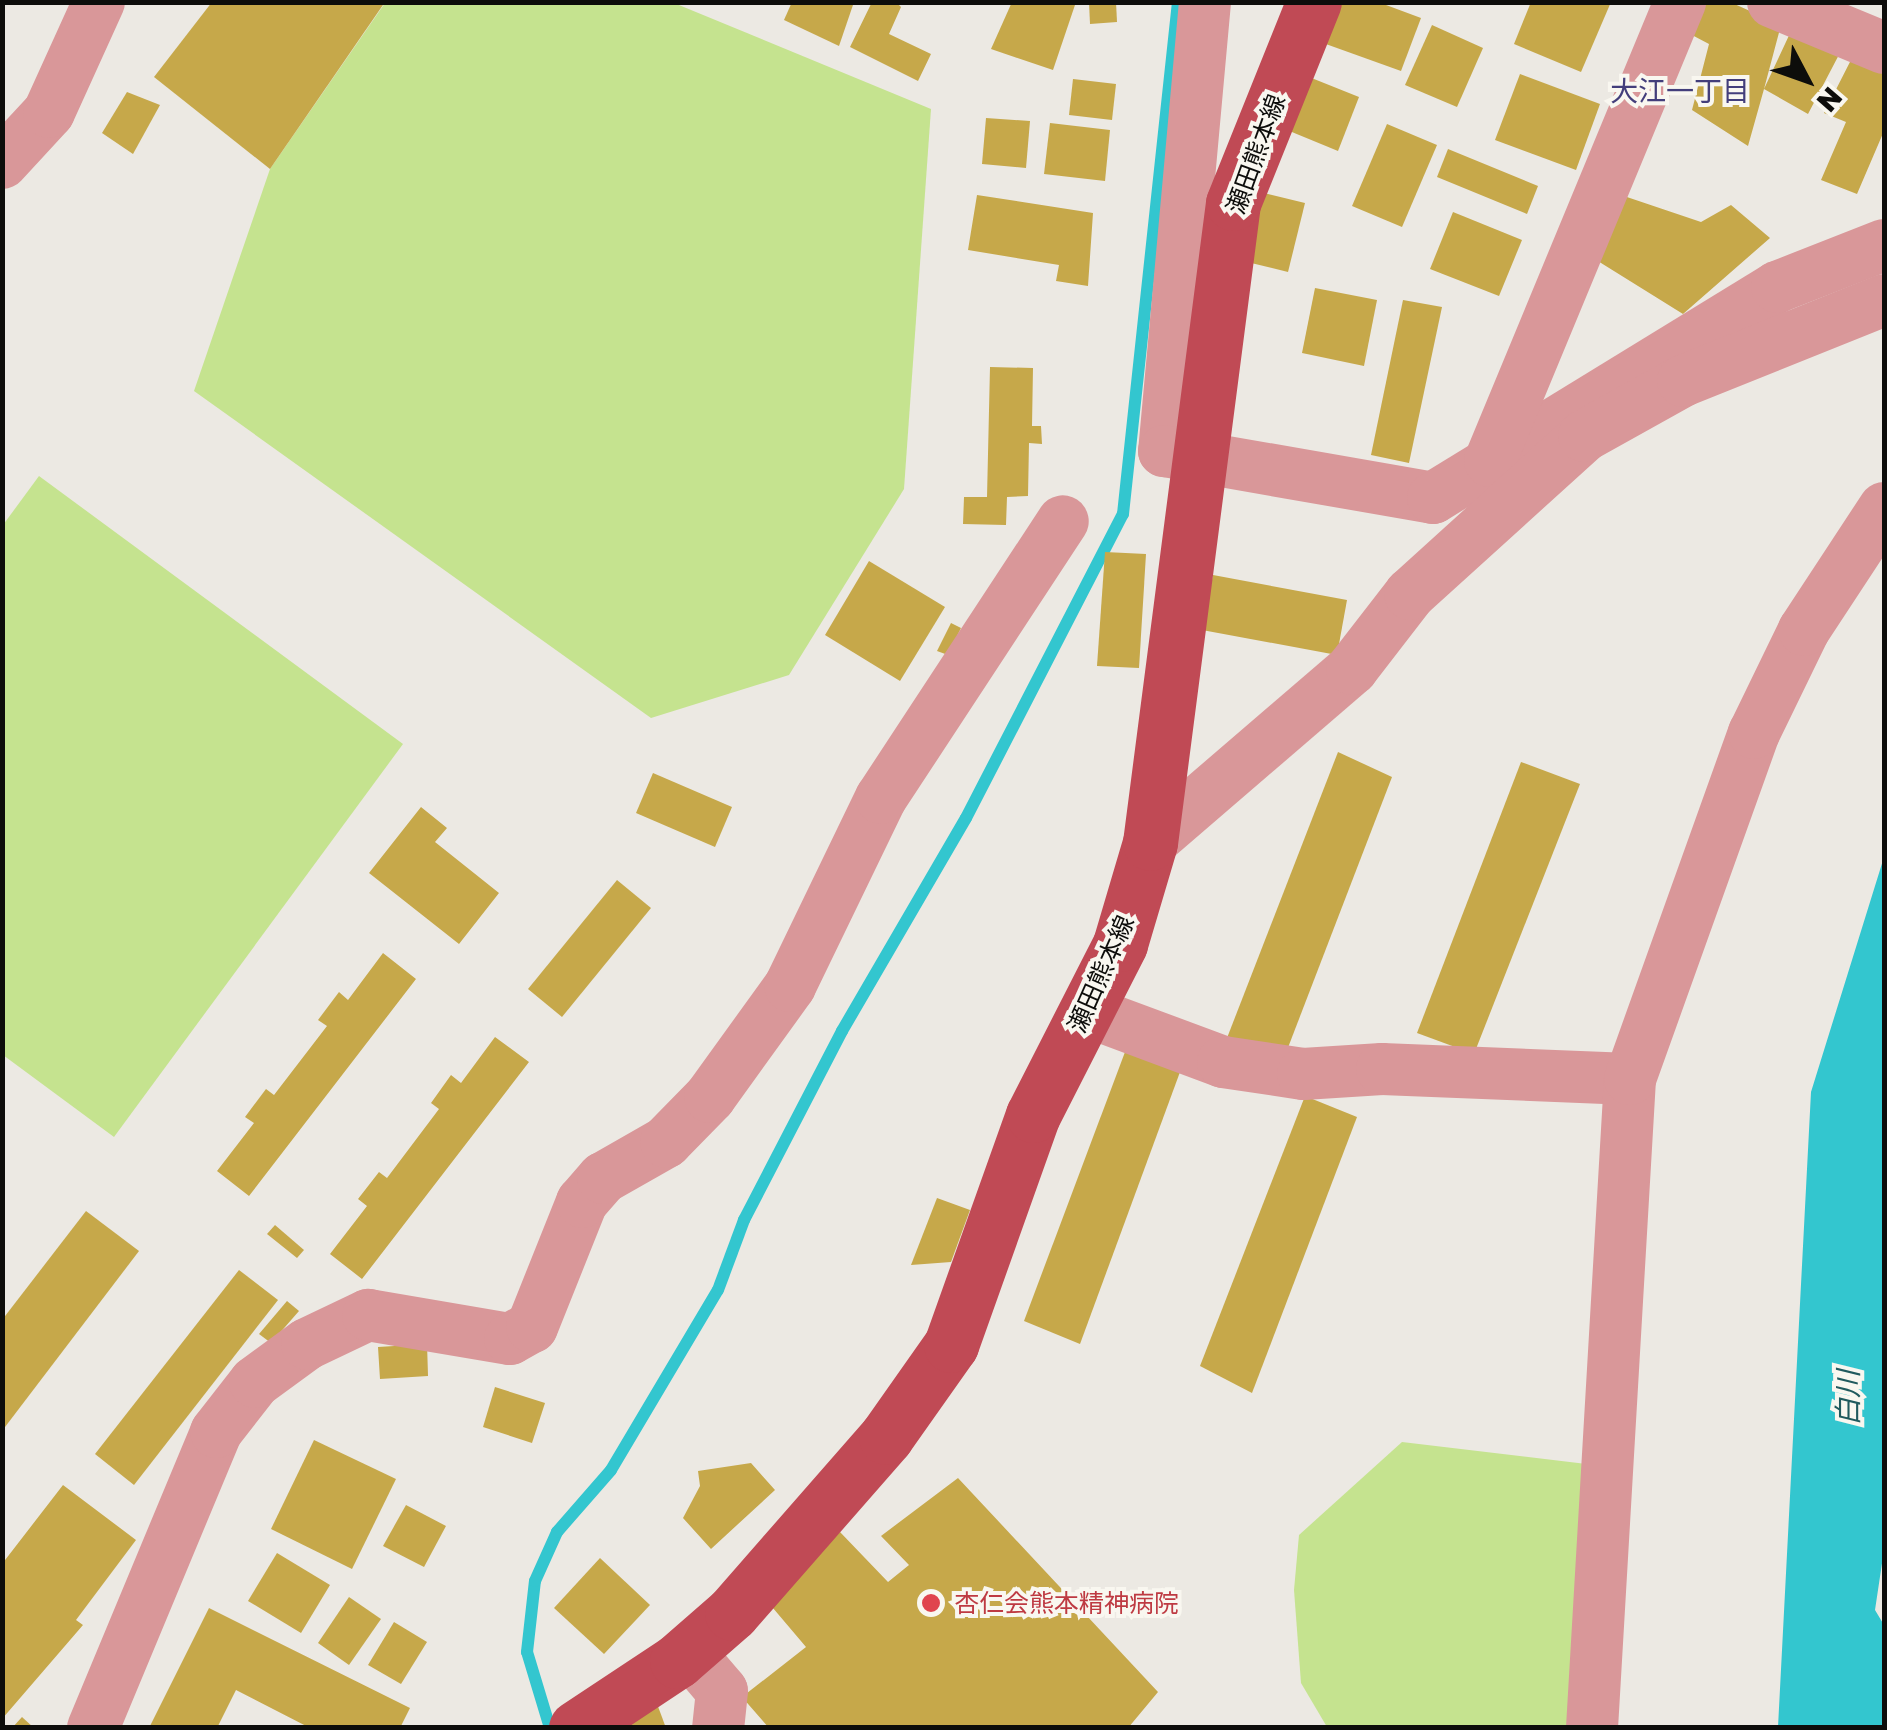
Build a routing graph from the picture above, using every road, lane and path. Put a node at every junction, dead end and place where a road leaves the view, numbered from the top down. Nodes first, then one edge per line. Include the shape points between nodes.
1 (99, 2) edge
2 (1205, 2) edge
3 (1314, 2) edge
4 (1680, 2) edge
5 (1773, 2) edge
6 (1884, 48) edge
7 (4, 161) edge
8 (1884, 245) edge
9 (1884, 300) edge
10 (1200, 456) junction
11 (1490, 461) junction
12 (1884, 508) edge
13 (1063, 521) dead end
14 (1150, 843) junction
15 (1086, 1011) junction
16 (1630, 1079) junction
17 (688, 1651) junction
18 (581, 1725) edge
19 (94, 1728) edge
20 (718, 1728) edge
21 (1592, 1728) edge

1 - 7 street via 49,112
2 - 10 street via 1164,451
3 - 10 main road, 瀬田熊本線 via 1233,204
4 - 11 street
5 - 6 street
8 - 11 street via 1777,287
9 - 14 street via 1684,381 1584,436 1410,594 1352,669
10 - 11 street via 1433,498
10 - 14 main road, 瀬田熊本線
12 - 16 street via 1804,630 1754,733
13 - 19 street via 882,798 790,986 688,1120 666,1142 603,1178 582,1202 532,1327 510,1339 368,1315 307,1344 255,1382 216,1432
14 - 15 main road, 瀬田熊本線 via 1120,944
15 - 16 street via 1224,1062 1303,1074 1382,1069
15 - 17 main road, 瀬田熊本線 via 1034,1115 951,1346 924,1392 732,1614
16 - 21 street
17 - 18 main road, 瀬田熊本線
17 - 20 street via 722,1692

